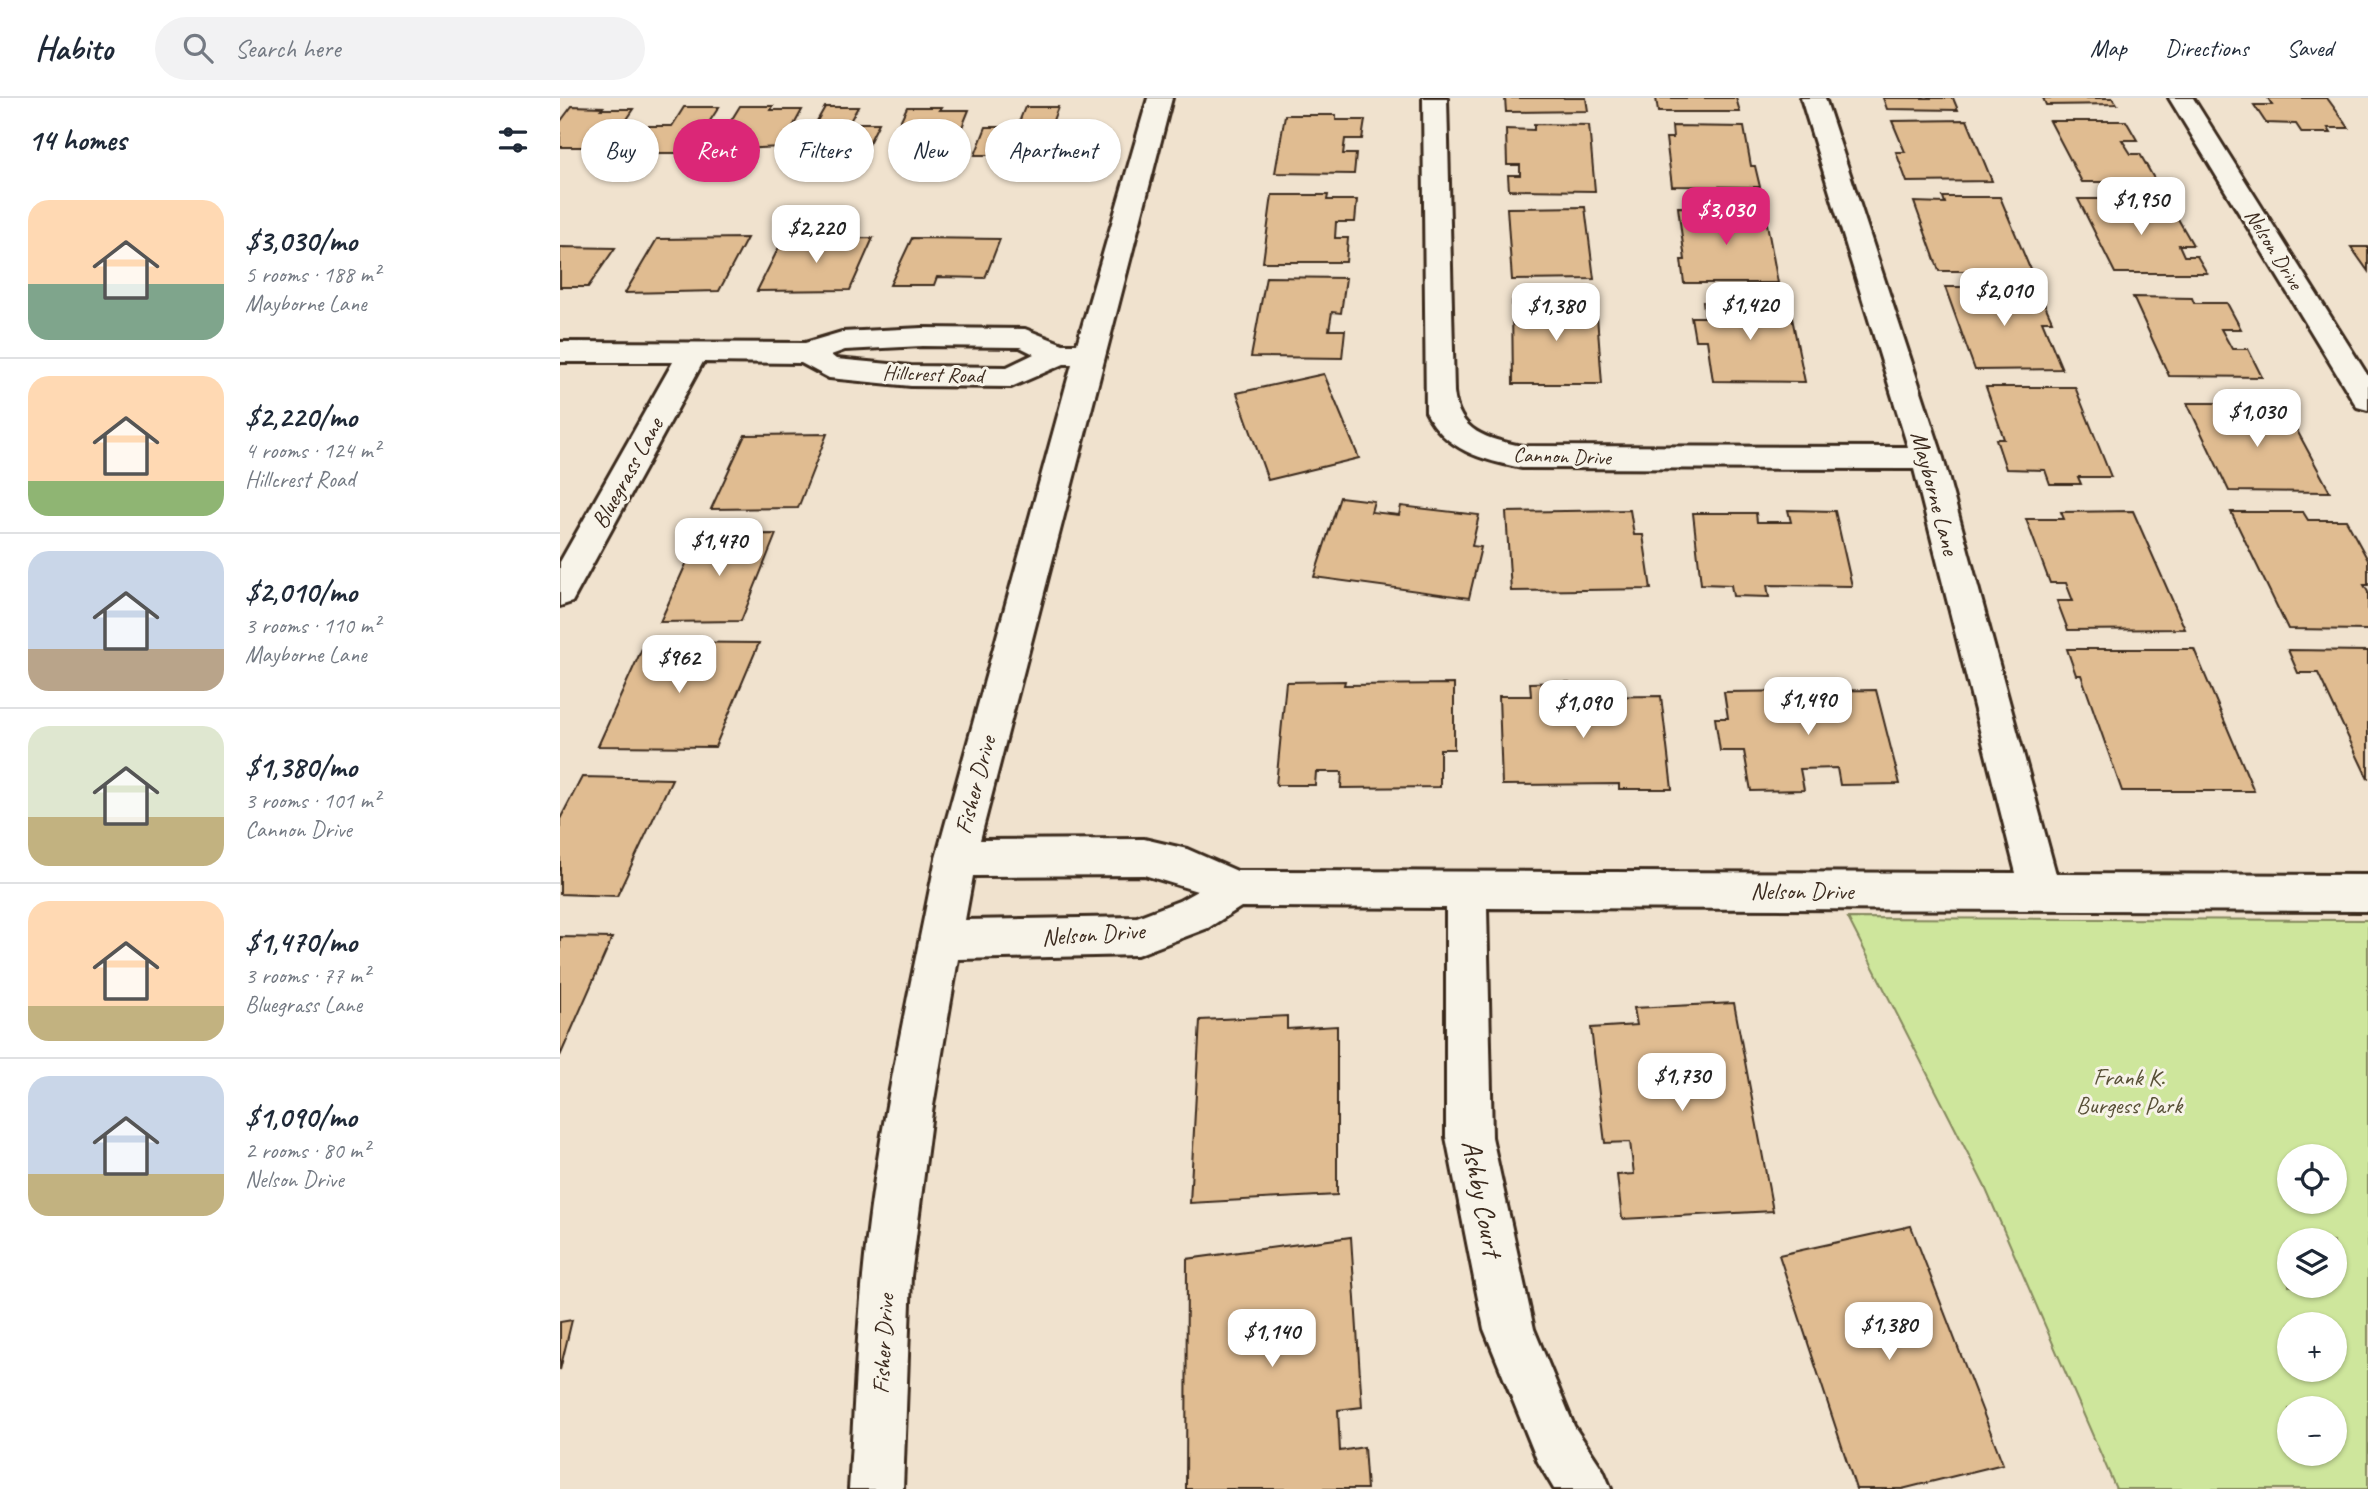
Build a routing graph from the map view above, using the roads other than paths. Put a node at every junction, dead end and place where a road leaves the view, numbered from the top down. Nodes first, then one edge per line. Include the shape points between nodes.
1 (1160, 98) edge
2 (1435, 98) edge
3 (1813, 98) edge
4 (2181, 98) edge
5 (560, 352) edge
6 (693, 353) junction
7 (807, 354) junction
8 (1074, 354) junction
9 (2368, 400) edge
10 (1927, 458) junction
11 (560, 593) edge
12 (956, 858) junction
13 (1235, 889) junction
14 (1466, 889) junction
15 (2041, 892) junction
16 (2368, 893) edge
17 (940, 940) junction
18 (876, 1489) edge
19 (1584, 1489) edge

1 - 8 street, Fisher Drive
2 - 10 street, Cannon Drive via 1439,393 1442,415 1455,430 1495,452 1522,457
3 - 10 street, Mayborne Lane
4 - 9 street, Nelson Drive
5 - 6 street, Hillcrest Road
6 - 7 street, Hillcrest Road
6 - 11 street, Bluegrass Lane
7 - 8 street, Hillcrest Road via 842,341 922,337 1024,338
7 - 8 street, Hillcrest Road via 829,368 911,376 1011,377
8 - 12 street, Fisher Drive
10 - 15 street, Mayborne Lane
12 - 13 street, Nelson Drive via 1144,857 1187,867
12 - 17 street, Fisher Drive
13 - 14 street, Nelson Drive
13 - 17 street, Nelson Drive via 1193,915 1136,936
14 - 15 street, Nelson Drive
14 - 19 street, Ashby Court via 1469,1137 1509,1329 1556,1444
15 - 16 street, Nelson Drive
17 - 18 street, Fisher Drive via 909,1112 887,1276

